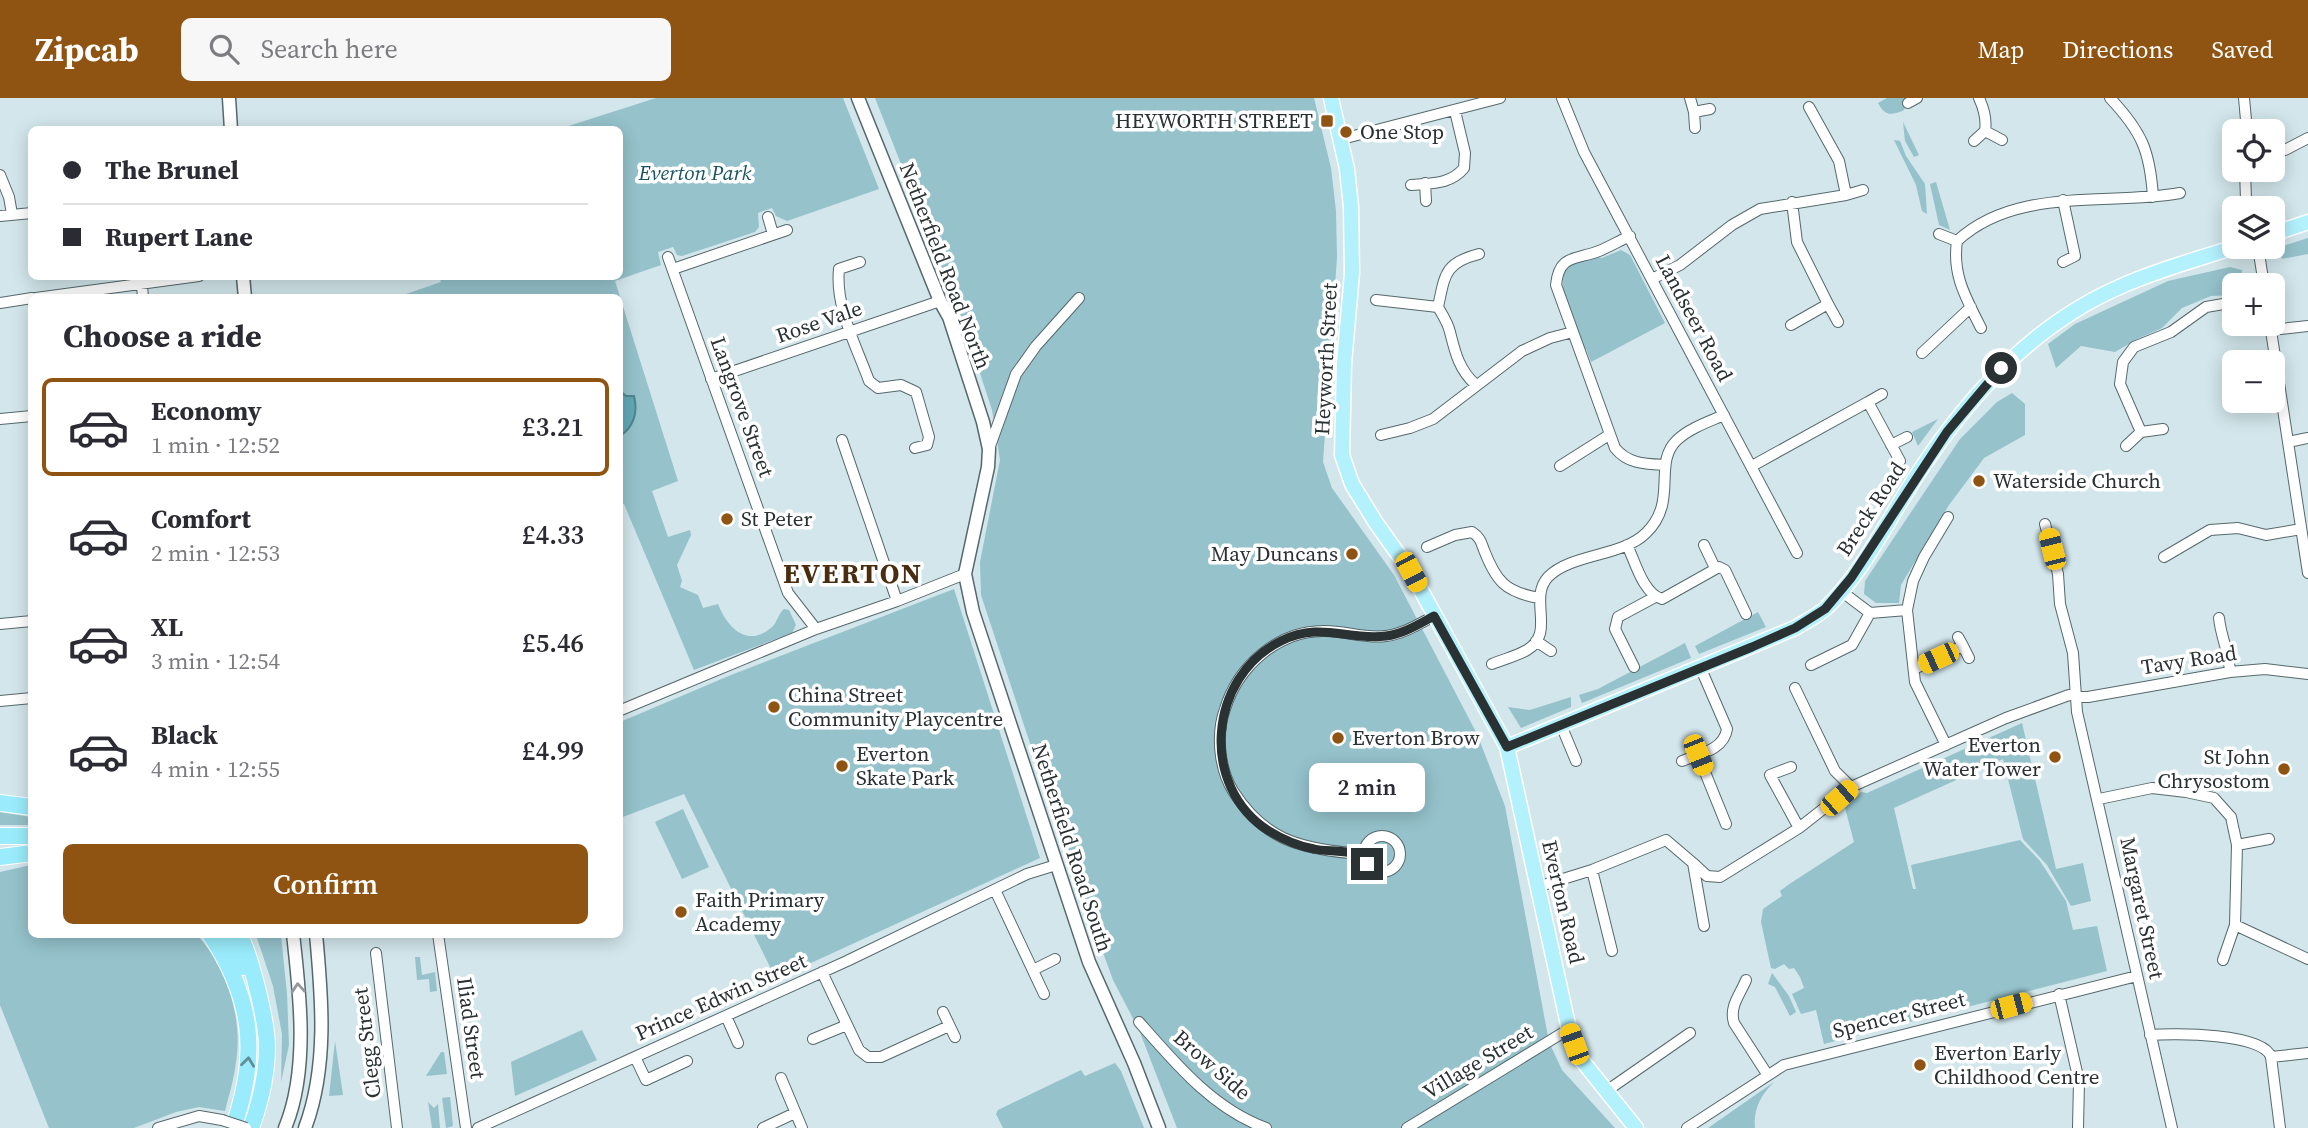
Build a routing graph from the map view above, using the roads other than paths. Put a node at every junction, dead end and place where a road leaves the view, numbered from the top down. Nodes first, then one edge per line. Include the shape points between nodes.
1 (229, 98) edge
2 (859, 98) edge
3 (1331, 98) edge
4 (1500, 98) edge
5 (1562, 98) edge
6 (1690, 98) edge
7 (1979, 98) edge
8 (2110, 98) edge
9 (2244, 98) edge
10 (1810, 107) dead end
11 (1710, 109) dead end
12 (1455, 111) junction
13 (1694, 111) junction
14 (2246, 119) edge
15 (231, 126) edge
16 (1695, 128) dead end
17 (1985, 131) junction
18 (2308, 138) edge
19 (1342, 139) junction
20 (2002, 140) dead end
21 (1974, 141) dead end
22 (2285, 150) edge
23 (0, 175) edge
24 (1425, 183) junction
25 (1411, 185) dead end
26 (1863, 190) dead end
27 (2180, 193) dead end
28 (1846, 194) junction
29 (2153, 197) junction
30 (2063, 200) junction
31 (1426, 201) dead end
32 (1792, 202) junction
33 (12, 214) junction
34 (28, 214) edge
35 (0, 216) edge
36 (768, 217) dead end
37 (2308, 222) edge
38 (786, 230) dead end
39 (2285, 230) edge
40 (774, 234) junction
41 (1939, 234) dead end
42 (1630, 236) junction
43 (1957, 241) junction
44 (2222, 251) edge
45 (1479, 254) dead end
46 (668, 257) dead end
47 (860, 262) dead end
48 (2063, 262) dead end
49 (673, 269) junction
50 (1651, 279) junction
51 (174, 280) edge
52 (142, 285) junction
53 (74, 294) edge
54 (143, 294) edge
55 (1079, 298) dead end
56 (28, 299) edge
57 (1376, 300) dead end
58 (940, 301) junction
59 (0, 303) edge
60 (1828, 304) junction
61 (2222, 304) edge
62 (1438, 307) junction
63 (1970, 307) junction
64 (1838, 322) dead end
65 (1791, 325) dead end
66 (2308, 326) edge
67 (2285, 327) edge
68 (1982, 328) dead end
69 (851, 332) junction
70 (1573, 332) junction
71 (2271, 336) edge
72 (1922, 353) dead end
73 (711, 379) junction
74 (1476, 386) junction
75 (1882, 394) dead end
76 (1868, 402) junction
77 (1724, 415) junction
78 (28, 416) edge
79 (0, 419) edge
80 (2163, 429) dead end
81 (2141, 432) junction
82 (1381, 435) dead end
83 (1609, 435) junction
84 (1907, 437) dead end
85 (2308, 438) edge
86 (842, 440) dead end
87 (2288, 442) junction
88 (1891, 445) junction
89 (2126, 446) dead end
90 (915, 447) dead end
91 (989, 449) junction
92 (1900, 461) dead end
93 (1665, 465) junction
94 (1560, 466) dead end
95 (1752, 466) junction
96 (1948, 517) dead end
97 (2045, 524) dead end
98 (2301, 529) junction
99 (1628, 545) junction
100 (1704, 545) dead end
101 (1427, 547) dead end
102 (2306, 550) edge
103 (1797, 553) dead end
104 (2164, 556) dead end
105 (1715, 568) junction
106 (2308, 573) edge
107 (965, 574) junction
108 (1841, 591) junction
109 (1655, 597) junction
110 (1539, 598) junction
111 (897, 601) junction
112 (1907, 610) junction
113 (1870, 613) junction
114 (1746, 614) dead end
115 (1434, 616) junction
116 (2219, 618) dead end
117 (28, 621) edge
118 (0, 624) edge
119 (816, 629) junction
120 (1536, 641) junction
121 (1551, 651) dead end
122 (1969, 658) dead end
123 (1492, 664) dead end
124 (1811, 665) dead end
125 (1634, 667) dead end
126 (1700, 669) junction
127 (1914, 669) junction
128 (2230, 672) junction
129 (2308, 674) edge
130 (1467, 675) joint
131 (1795, 688) dead end
132 (2077, 696) junction
133 (28, 698) edge
134 (0, 701) edge
135 (623, 709) edge
136 (1561, 726) junction
137 (1945, 745) junction
138 (1507, 747) junction
139 (1698, 755) junction
140 (1576, 761) dead end
141 (1682, 761) dead end
142 (1791, 767) dead end
143 (1851, 787) junction
144 (2099, 799) junction
145 (0, 803) edge
146 (28, 806) edge
147 (1726, 824) dead end
148 (1799, 828) junction
149 (0, 836) edge
150 (28, 836) edge
151 (2269, 839) dead end
152 (2237, 845) junction
153 (1365, 853) dead end
154 (28, 854) edge
155 (0, 857) edge
156 (1693, 863) junction
157 (1056, 864) junction
158 (1592, 870) junction
159 (1537, 887) junction
160 (995, 890) junction
161 (2235, 925) junction
162 (1704, 926) dead end
163 (213, 938) edge
164 (228, 938) edge
165 (241, 938) edge
166 (293, 938) edge
167 (316, 938) edge
168 (439, 938) edge
169 (1612, 951) dead end
170 (376, 953) dead end
171 (1055, 959) dead end
172 (2308, 959) edge
173 (2223, 960) dead end
174 (1033, 970) junction
175 (822, 972) junction
176 (2137, 976) junction
177 (1746, 980) dead end
178 (1044, 994) dead end
179 (2059, 994) junction
180 (259, 997) junction
181 (943, 1012) dead end
182 (726, 1016) junction
183 (1139, 1022) dead end
184 (847, 1025) junction
185 (949, 1026) junction
186 (1569, 1029) junction
187 (1690, 1033) dead end
188 (2150, 1035) junction
189 (955, 1037) dead end
190 (813, 1039) dead end
191 (738, 1043) dead end
192 (2308, 1053) edge
193 (635, 1057) junction
194 (2271, 1057) junction
195 (687, 1061) dead end
196 (1767, 1074) junction
197 (781, 1078) dead end
198 (1605, 1092) junction
199 (795, 1113) junction
200 (228, 1124) edge
201 (483, 1127) edge
202 (158, 1128) edge
203 (246, 1128) edge
204 (251, 1128) edge
205 (285, 1128) edge
206 (305, 1128) edge
207 (397, 1128) edge
208 (466, 1128) edge
209 (763, 1128) edge
210 (802, 1128) edge
211 (1159, 1128) edge
212 (1266, 1128) edge
213 (1408, 1128) edge
214 (1636, 1128) edge
215 (1687, 1128) edge
216 (2081, 1128) edge
217 (2172, 1128) edge
218 (2280, 1128) edge

1 - 15 street
2 - 58 street, Netherfield Road North
3 - 19 main road, Heyworth Street
4 - 12 street
5 - 42 street, Landseer Road via 1578,139
6 - 13 street
7 - 17 street
8 - 29 street via 2142,140
9 - 14 street
10 - 28 street via 1839,162
11 - 13 street
12 - 19 street
12 - 24 street via 1464,168 1453,178
13 - 16 street
17 - 20 street
17 - 21 street
18 - 22 street
19 - 115 main road, Heyworth Street via 1351,207 1352,273 1342,455 1352,484 1411,572
23 - 33 street
24 - 25 street
24 - 31 street
26 - 28 street
27 - 29 street
28 - 32 street
29 - 30 street
30 - 43 street via 1997,217
30 - 48 street via 2075,256
32 - 50 street via 1744,216 1680,265
32 - 60 street via 1797,242
33 - 34 street
33 - 35 street
36 - 40 street
37 - 39 main road
38 - 40 street
40 - 49 street
41 - 43 street
42 - 50 street, Landseer Road
42 - 70 street via 1570,258 1560,268 1556,285
43 - 63 street via 1955,266
44 - 108 main road, Breck Road via 2166,268 2078,308 2001,368 1920,470
45 - 62 street via 1448,269
46 - 49 street, Langrove Street
47 - 69 street via 839,269 841,303
49 - 73 street, Langrove Street
50 - 77 street, Landseer Road
51 - 52 street
52 - 53 street
52 - 54 street
55 - 91 street via 1016,374
56 - 59 street
57 - 62 street
58 - 69 street, Rose Vale
58 - 91 street, Netherfield Road North via 949,317
60 - 64 street
60 - 65 street
61 - 81 street via 2206,307 2171,332 2134,348 2123,362 2120,384
62 - 74 street via 1460,365
63 - 68 street
63 - 72 street
66 - 67 street
69 - 73 street, Rose Vale
69 - 90 street via 869,381 878,388 901,385 916,393 929,437 927,445
70 - 74 street via 1521,351
70 - 83 street
71 - 87 street
73 - 119 street, Langrove Street via 788,593
74 - 82 street via 1433,419
75 - 76 street
76 - 88 street
76 - 95 street
77 - 93 street via 1677,440
77 - 95 street, Landseer Road
78 - 79 street
80 - 81 street
81 - 89 street
83 - 93 street via 1626,459
83 - 94 street
84 - 88 street
85 - 87 street
86 - 111 street
87 - 98 street
88 - 92 street
91 - 107 street, Netherfield Road North
93 - 99 street via 1664,497 1657,519
95 - 103 street, Landseer Road
96 - 112 street via 1913,581
97 - 132 street, Margaret Street via 2073,653
98 - 102 street
98 - 104 street via 2266,535 2238,528 2210,530
99 - 109 street
99 - 110 street via 1557,570 1544,582
100 - 105 street
101 - 110 street via 1472,532 1481,540 1499,581 1514,592
102 - 106 street
105 - 109 street via 1662,599
105 - 114 street via 1725,569
107 - 111 street
107 - 157 street, Netherfield Road South via 977,625
108 - 113 street
108 - 126 main road, Breck Road via 1825,609 1795,628
109 - 125 street via 1616,622 1615,629
110 - 120 street via 1542,626
111 - 119 street
112 - 113 street
112 - 127 street
113 - 124 street via 1852,645
115 - 130 main road, Heyworth Street
115 - 153 street via 1382,637 1322,631 1279,642 1254,660 1236,683 1223,713 1223,768 1231,788 1254,818 1280,837 1314,849
116 - 128 street
117 - 118 street
119 - 135 street
120 - 121 street
120 - 123 street via 1529,649
122 - 127 street via 1961,641
126 - 136 main road, Breck Road
126 - 139 street via 1727,729 1717,747
127 - 137 street via 1915,682
128 - 129 street, Tavy Road via 2265,668
128 - 132 street, Tavy Road
130 - 138 main road, Everton Road
131 - 143 street via 1835,771
132 - 137 street, Tavy Road via 2069,695
132 - 144 street, Margaret Street
133 - 134 street
136 - 138 main road, Breck Road
136 - 140 street
137 - 143 street, Tavy Road
138 - 159 main road, Everton Road
139 - 141 street
139 - 147 street
142 - 148 street via 1770,775
143 - 148 street, Tavy Road
144 - 152 street via 2152,788 2214,798 2231,817
144 - 176 street, Margaret Street
145 - 146 highway
148 - 156 street, Tavy Road via 1720,877 1707,876
149 - 150 highway
151 - 152 street
152 - 161 street
154 - 155 highway
156 - 158 street via 1666,840
156 - 162 street
157 - 160 street, Prince Edwin Street
157 - 211 street, Netherfield Road South via 1089,962
158 - 159 street
158 - 169 street
159 - 186 main road, Everton Road
160 - 174 street
160 - 175 street, Prince Edwin Street
161 - 172 street
161 - 173 street
200 -> 163 highway via 244,1098 250,1047 243,1001
164 - 180 highway
165 - 180 highway
205 -> 166 street via 294,1108 299,1070
167 - 206 street via 322,993 319,1073
168 - 208 street, Iliad Street
170 - 207 street, Clegg Street
171 - 174 street
174 - 178 street
175 - 182 street, Prince Edwin Street
175 - 184 street
176 - 179 street, Spencer Street
176 - 188 street, Margaret Street
177 - 196 street via 1732,1017
179 - 196 street, Spencer Street via 1784,1065
179 - 216 street via 2079,1081
180 - 204 highway via 267,1046 260,1105
181 - 185 street
182 - 191 street
182 - 193 street, Prince Edwin Street
183 - 212 street, Brow Side via 1179,1068 1231,1112
184 - 185 street via 863,1055 874,1058
184 - 190 street
185 - 189 street
186 - 198 main road, Everton Road via 1580,1058
186 - 213 street, Village Street
187 - 198 street
188 - 194 street via 2176,1033 2246,1041 2264,1046
188 - 217 street, Margaret Street
192 - 194 street
193 - 195 street via 646,1080
193 - 201 street, Prince Edwin Street
194 - 218 street
196 - 215 street, Spencer Street
197 - 199 street
198 - 214 main road, Everton Road
199 - 209 street
199 - 210 street
200 - 202 street via 200,1116
200 - 203 street, bridge

